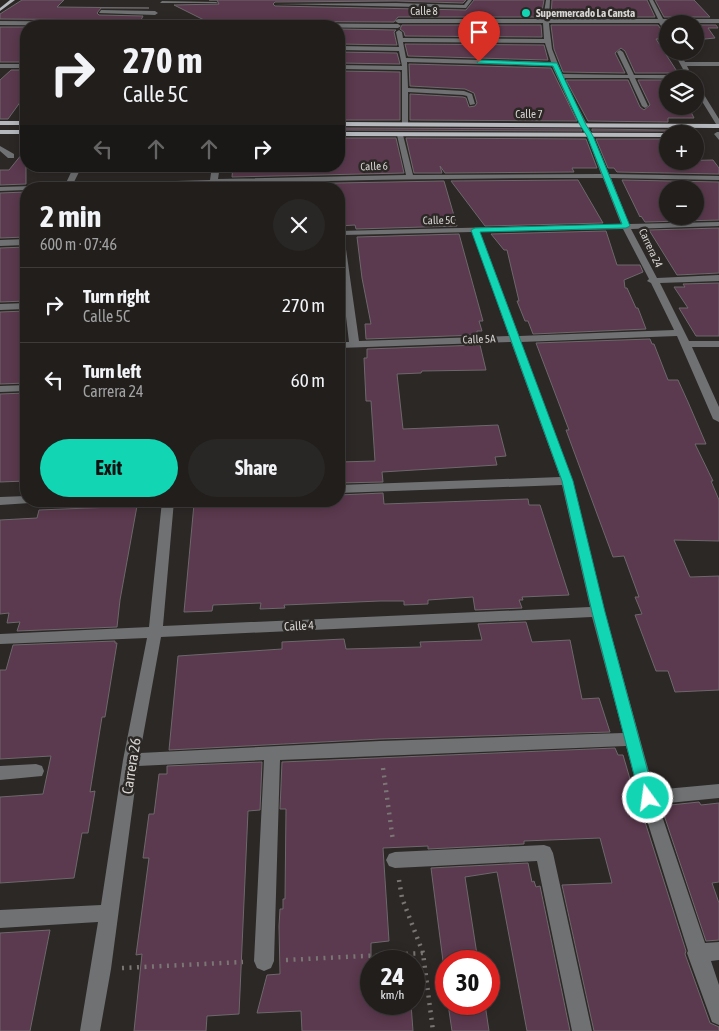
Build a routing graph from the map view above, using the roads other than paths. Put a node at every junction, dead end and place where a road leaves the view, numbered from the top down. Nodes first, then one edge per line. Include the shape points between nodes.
1 (12, 0) edge
2 (470, 0) edge
3 (548, 0) edge
4 (651, 0) edge
5 (162, 1) edge
6 (278, 2) edge
7 (216, 3) dead end
8 (396, 4) junction
9 (0, 10) edge
10 (274, 11) dead end
11 (101, 12) dead end
12 (156, 13) junction
13 (659, 18) edge
14 (152, 20) edge
15 (704, 21) edge
16 (719, 21) edge
17 (545, 22) junction
18 (659, 22) edge
19 (0, 23) edge
20 (20, 23) edge
21 (398, 23) junction
22 (345, 24) edge
23 (400, 40) junction
24 (547, 41) junction
25 (345, 48) edge
26 (402, 49) junction
27 (620, 52) dead end
28 (403, 60) junction
29 (680, 60) edge
30 (555, 64) junction
31 (682, 64) junction
32 (719, 64) edge
33 (0, 66) edge
34 (20, 66) edge
35 (345, 67) edge
36 (405, 68) junction
37 (686, 70) edge
38 (561, 76) junction
39 (633, 76) junction
40 (659, 77) edge
41 (405, 90) junction
42 (704, 99) edge
43 (472, 104) dead end
44 (646, 106) dead end
45 (0, 122) edge
46 (718, 122) edge
47 (20, 123) edge
48 (345, 124) edge
49 (405, 124) junction
50 (583, 125) junction
51 (0, 132) edge
52 (20, 132) edge
53 (345, 134) edge
54 (400, 135) junction
55 (659, 135) edge
56 (590, 136) junction
57 (0, 148) edge
58 (11, 156) dead end
59 (606, 174) junction
60 (410, 176) junction
61 (719, 178) edge
62 (279, 182) edge
63 (20, 188) edge
64 (0, 189) edge
65 (719, 224) edge
66 (626, 226) junction
67 (475, 230) junction
68 (345, 234) edge
69 (20, 242) edge
70 (0, 243) edge
71 (345, 273) edge
72 (719, 278) edge
73 (652, 281) junction
74 (20, 306) edge
75 (0, 307) edge
76 (680, 333) junction
77 (515, 337) junction
78 (354, 344) junction
79 (686, 344) junction
80 (719, 344) edge
81 (345, 345) edge
82 (0, 388) edge
83 (20, 388) edge
84 (719, 419) edge
85 (568, 481) junction
86 (345, 489) edge
87 (20, 500) edge
88 (0, 501) edge
89 (167, 507) edge
90 (598, 612) junction
91 (154, 633) junction
92 (0, 639) edge
93 (633, 739) junction
94 (272, 753) junction
95 (131, 760) junction
96 (36, 771) dead end
97 (0, 773) edge
98 (719, 792) edge
99 (648, 798) junction
100 (395, 860) dead end
101 (109, 914) junction
102 (0, 919) edge
103 (719, 951) edge
104 (697, 953) junction
105 (264, 961) dead end
106 (719, 1015) edge
107 (90, 1031) edge
108 (582, 1031) edge

1 - 9 main road
2 - 8 street via 466,7
3 - 17 street, Carrera 24
4 - 13 street
5 - 7 street
5 - 12 street
6 - 8 street
6 - 10 street
8 - 21 street
11 - 12 street
12 - 14 street
15 - 16 street, Calle 8
17 - 18 street, Calle 8
17 - 21 street, Calle 8
17 - 24 street, Carrera 24
19 - 20 street, Calle 8
21 - 22 street, Calle 8
21 - 23 street
23 - 24 street
23 - 26 street
24 - 30 street, Carrera 24
25 - 26 street
26 - 28 street
27 - 39 street
28 - 30 street
28 - 36 street
29 - 31 street
30 - 38 street, Carrera 24
31 - 32 street
31 - 37 street
33 - 34 street
35 - 36 street
36 - 41 street
38 - 39 street
38 - 50 street, Carrera 24
39 - 40 street
39 - 44 street
41 - 43 street via 464,93 470,95
41 - 49 street
42 - 46 street
45 - 47 main road
46 - 50 main road, Calle 7
48 - 49 main road, Calle 7
49 - 50 main road, Calle 7
50 - 56 street, Carrera 24
51 - 52 main road
53 - 54 main road, Calle 7
54 - 56 main road, Calle 7
54 - 60 street
55 - 56 main road, Calle 7
56 - 59 street, Carrera 24
57 - 58 street
59 - 60 street, Calle 6
59 - 61 street, Calle 6
59 - 66 street, Carrera 24
60 - 62 street, Calle 6
63 - 64 street, Calle 6
65 - 66 street, Calle 5C
66 - 67 street, Calle 5C
66 - 73 street, Carrera 24
67 - 68 street, Calle 5C
67 - 77 street
69 - 70 street
71 - 78 street
72 - 73 street
73 - 76 street, Carrera 24
74 - 75 street
76 - 77 street, Calle 5A
76 - 79 street, Carrera 24
77 - 78 street, Calle 5A
77 - 85 street
78 - 81 street, Calle 5A
79 - 80 street
79 - 84 street, Carrera 24
82 - 83 street
85 - 86 street
85 - 90 street
87 - 88 street
89 - 91 street, Carrera 26
90 - 91 street, Calle 4
90 - 93 street
91 - 92 street, Calle 4
91 - 95 street, Carrera 26
93 - 94 street
93 - 99 street
94 - 95 street
94 - 105 street
95 - 101 street, Carrera 26
96 - 97 street
98 - 99 street
99 - 104 street
100 - 108 street via 544,853
101 - 102 street
101 - 107 street, Carrera 26
103 - 104 street
104 - 106 street

